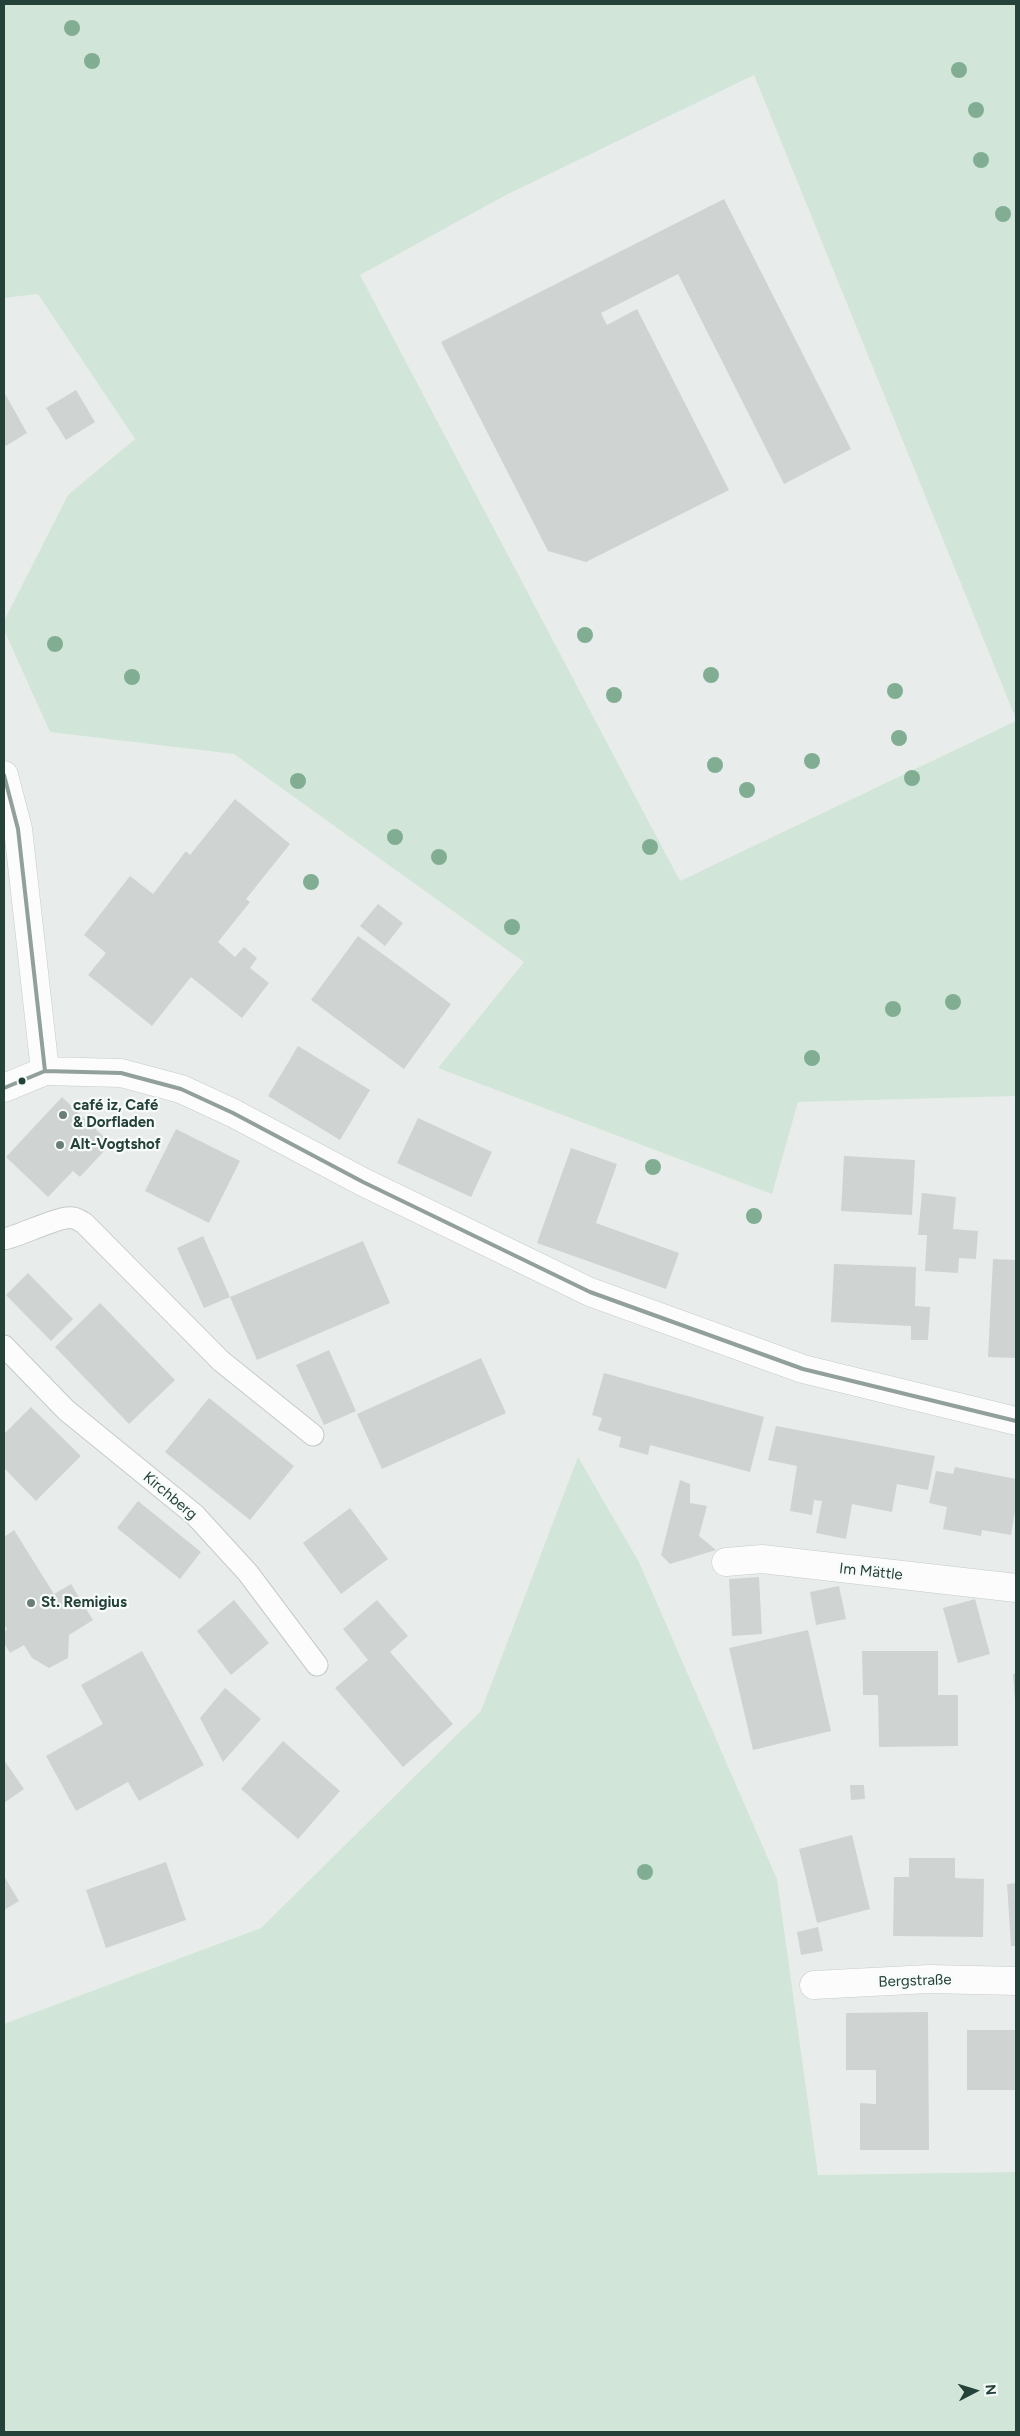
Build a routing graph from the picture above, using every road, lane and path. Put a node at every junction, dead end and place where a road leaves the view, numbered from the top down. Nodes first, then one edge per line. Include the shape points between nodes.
1 (4, 775) edge
2 (45, 1071) junction
3 (4, 1088) edge
4 (4, 1239) edge
5 (4, 1346) edge
6 (1016, 1421) edge
7 (313, 1435) dead end
8 (726, 1562) dead end
9 (1016, 1588) edge
10 (317, 1665) dead end
11 (1016, 1981) edge
12 (814, 1985) dead end

1 - 2 street via 18,830
2 - 3 street
2 - 6 street via 121,1073 181,1090 590,1292 803,1369
4 - 7 lane via 18,1237 61,1219 72,1217 84,1223 221,1361
5 - 10 lane, Kirchberg via 66,1410 195,1515 248,1573
8 - 9 street, Im Mättle via 762,1559
11 - 12 street, Bergstraße via 928,1979

